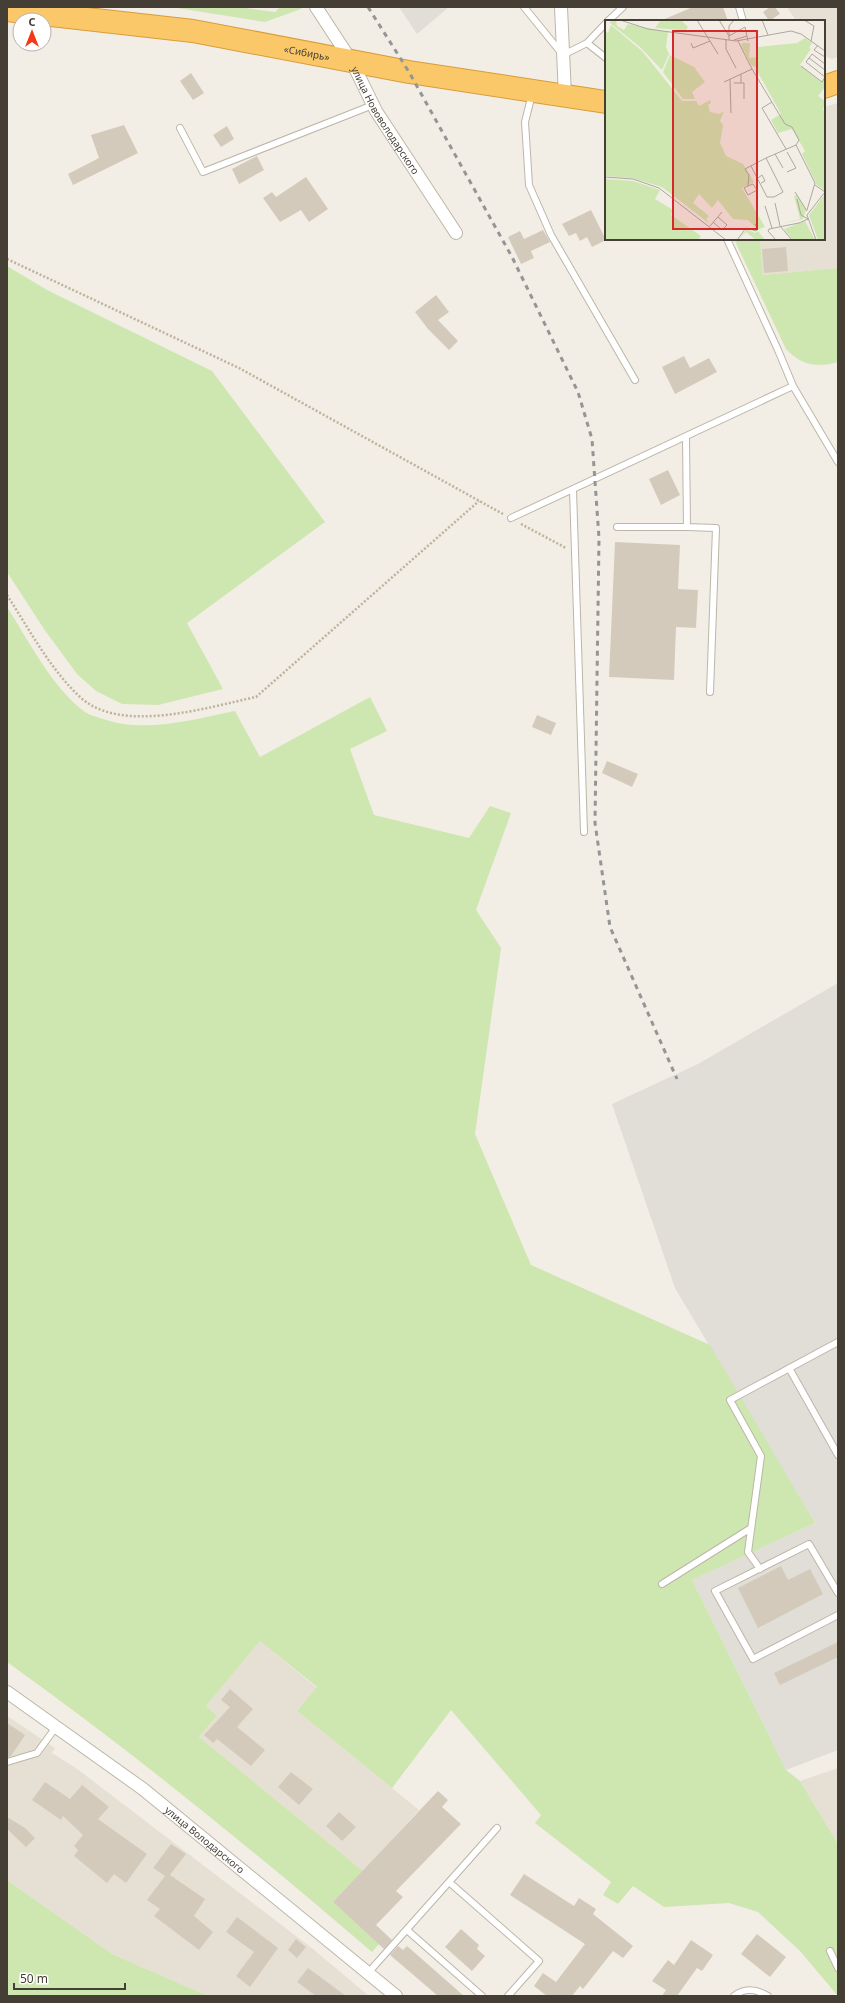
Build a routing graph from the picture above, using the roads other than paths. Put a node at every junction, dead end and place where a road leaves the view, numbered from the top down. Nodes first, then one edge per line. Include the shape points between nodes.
1 (316, 7) edge
2 (524, 7) edge
3 (561, 7) edge
4 (623, 7) edge
5 (739, 7) edge
6 (7, 10) edge
7 (609, 20) edge
8 (743, 20) edge
9 (605, 24) edge
10 (587, 43) junction
11 (563, 55) junction
12 (605, 57) edge
13 (352, 62) junction
14 (838, 82) edge
15 (825, 86) edge
16 (532, 91) junction
17 (565, 96) junction
18 (605, 101) edge
19 (373, 105) junction
20 (180, 128) dead end
21 (456, 233) dead end
22 (727, 240) edge
23 (635, 380) dead end
24 (793, 386) junction
25 (686, 437) junction
26 (838, 462) edge
27 (573, 490) junction
28 (511, 518) road end
29 (617, 527) dead end
30 (687, 528) junction
31 (710, 692) dead end
32 (584, 832) dead end
33 (838, 1342) edge
34 (789, 1368) junction
35 (838, 1455) edge
36 (751, 1528) junction
37 (760, 1569) junction
38 (662, 1584) dead end
39 (838, 1593) edge
40 (838, 1615) edge
41 (7, 1692) edge
42 (56, 1727) junction
43 (7, 1762) edge
44 (497, 1828) dead end
45 (449, 1882) junction
46 (407, 1930) junction
47 (830, 1951) dead end
48 (838, 1968) edge
49 (368, 1973) junction
50 (396, 1996) edge
51 (482, 1996) edge
52 (508, 1996) edge
53 (734, 1996) edge
54 (768, 1996) edge

1 - 13 street, улица Нововолодарского
2 - 11 lane
3 - 11 street
4 - 7 lane
5 - 8 lane
6 - 13 highway, «Сибирь» via 193,31
9 - 10 lane
10 - 11 lane
10 - 12 lane
11 - 17 street
13 - 16 highway, «Сибирь»
13 - 19 street, улица Нововолодарского
14 - 15 highway
16 - 17 highway, «Сибирь»
16 - 23 lane via 525,122 529,186 551,235
17 - 18 highway, «Сибирь»
19 - 20 lane via 203,172
19 - 21 street, улица Нововолодарского
22 - 24 lane
24 - 25 lane
24 - 26 lane
25 - 27 lane
25 - 30 lane
27 - 28 lane
27 - 32 lane
29 - 30 lane
30 - 31 lane via 716,528
33 - 34 lane
34 - 35 lane
34 - 36 lane via 730,1400 761,1456
36 - 37 lane via 748,1552
36 - 38 lane
37 - 39 lane via 809,1544
37 - 40 lane via 715,1591 753,1659
41 - 42 street, улица Володарского
42 - 43 lane via 38,1752
42 - 49 street, улица Володарского via 143,1789
44 - 45 lane
45 - 46 lane
45 - 52 lane via 539,1961
46 - 49 lane
46 - 51 lane
47 - 48 lane
49 - 50 street, улица Володарского
53 - 54 lane via 749,1989

